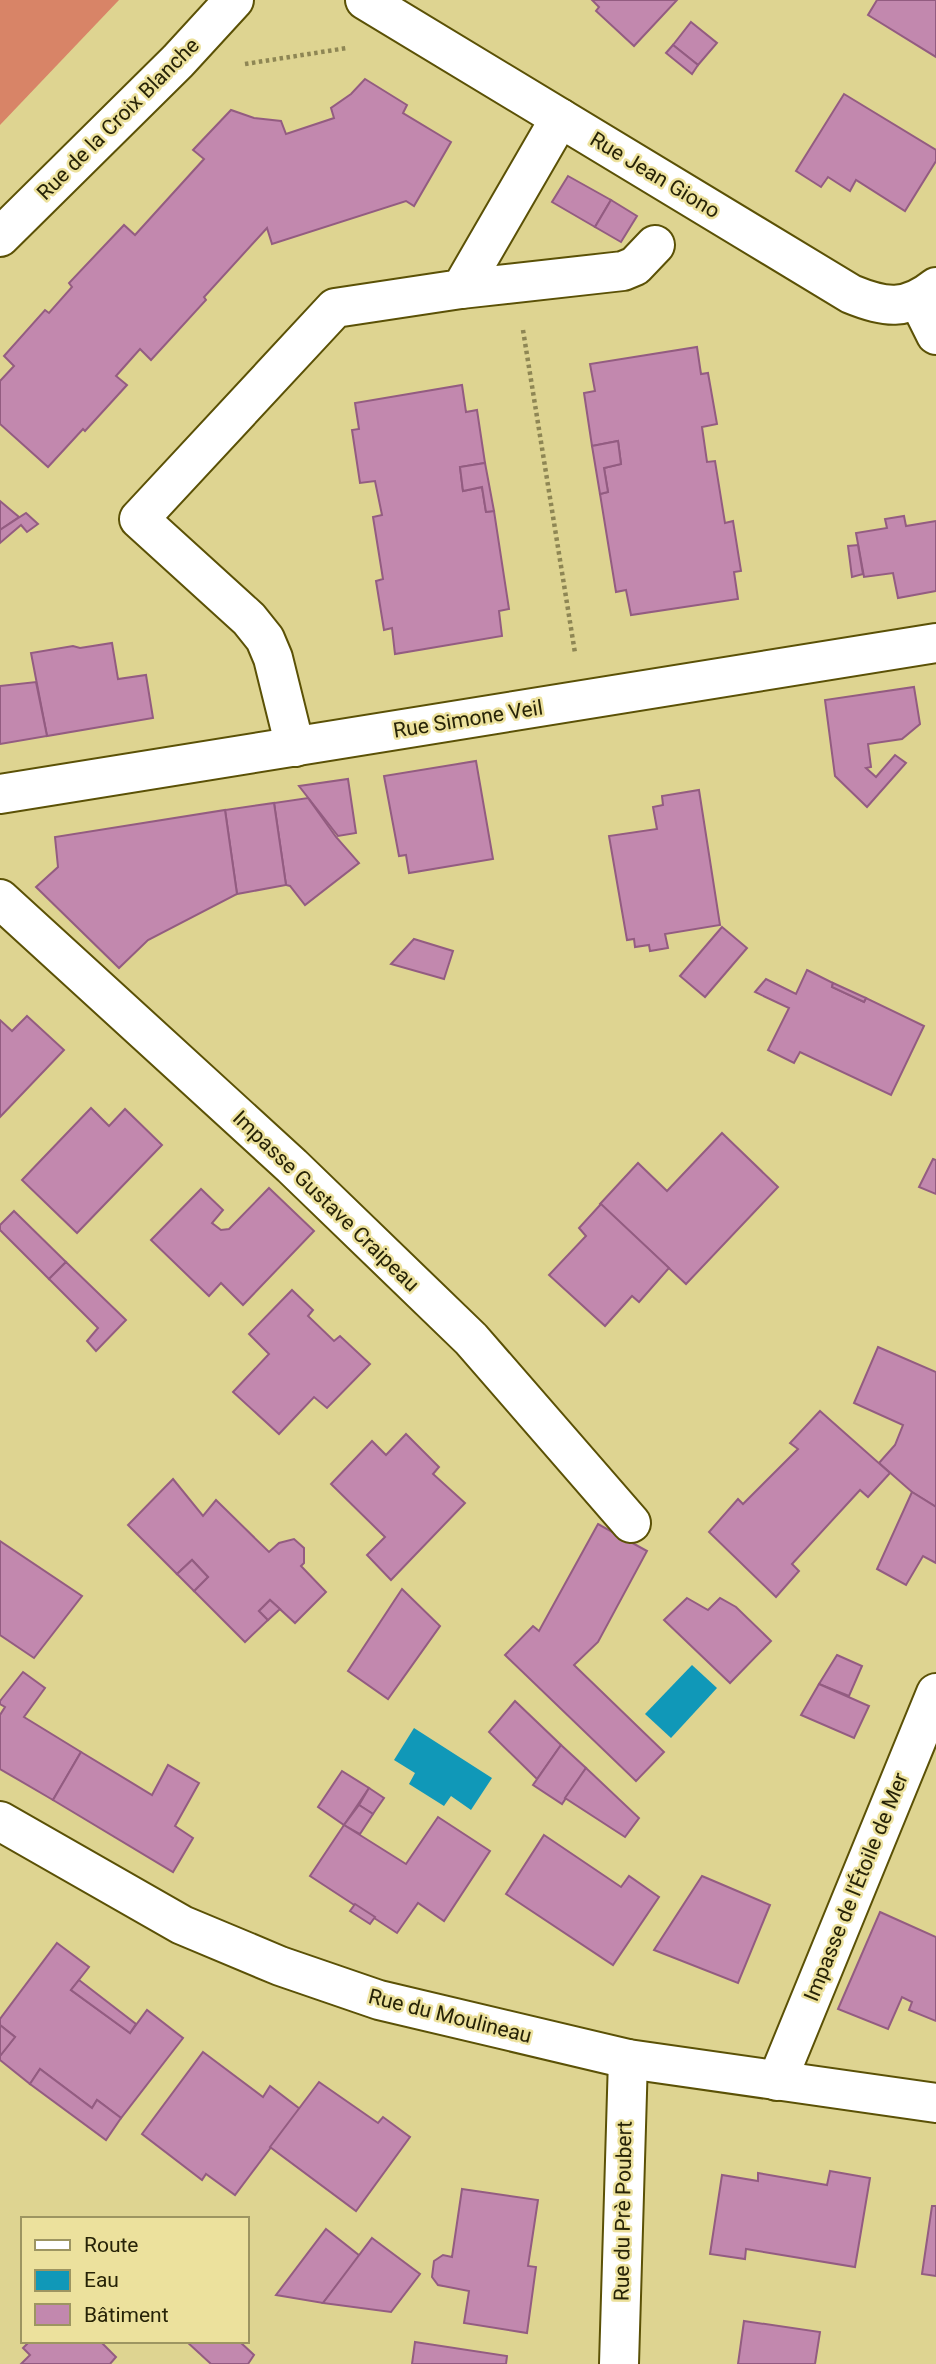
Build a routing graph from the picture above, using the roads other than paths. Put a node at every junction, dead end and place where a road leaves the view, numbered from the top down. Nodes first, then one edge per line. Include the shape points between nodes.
1 (234, 0) edge
2 (365, 0) edge
3 (560, 118) junction
4 (0, 237) edge
5 (655, 245) dead end
6 (461, 289) junction
7 (928, 294) edge
8 (936, 335) edge
9 (936, 643) edge
10 (295, 747) junction
11 (0, 794) edge
12 (0, 899) edge
13 (631, 1523) dead end
14 (936, 1693) edge
15 (0, 1821) edge
16 (628, 2059) junction
17 (777, 2081) junction
18 (936, 2103) edge
19 (619, 2364) edge

1 - 4 street, Rue de la Croix Blanche
2 - 3 street, Rue Jean Giono
3 - 6 street
3 - 7 street, Rue Jean Giono via 851,294 875,304 897,306
5 - 6 street via 635,266 623,271
6 - 10 street via 335,308 139,519 265,639
7 - 8 street, Rue Jean Giono
9 - 10 street, Rue Simone Veil
10 - 11 street, Rue Simone Veil
12 - 13 street, Impasse Gustave Craipeau via 292,1166 471,1339
14 - 17 street, Impasse de l'Étoile de Mer
15 - 16 street, Rue du Moulineau via 182,1925 280,1966 379,2000
16 - 17 street, Rue du Moulineau
16 - 19 street, Rue du Prè Poubert
17 - 18 street, Rue du Moulineau

